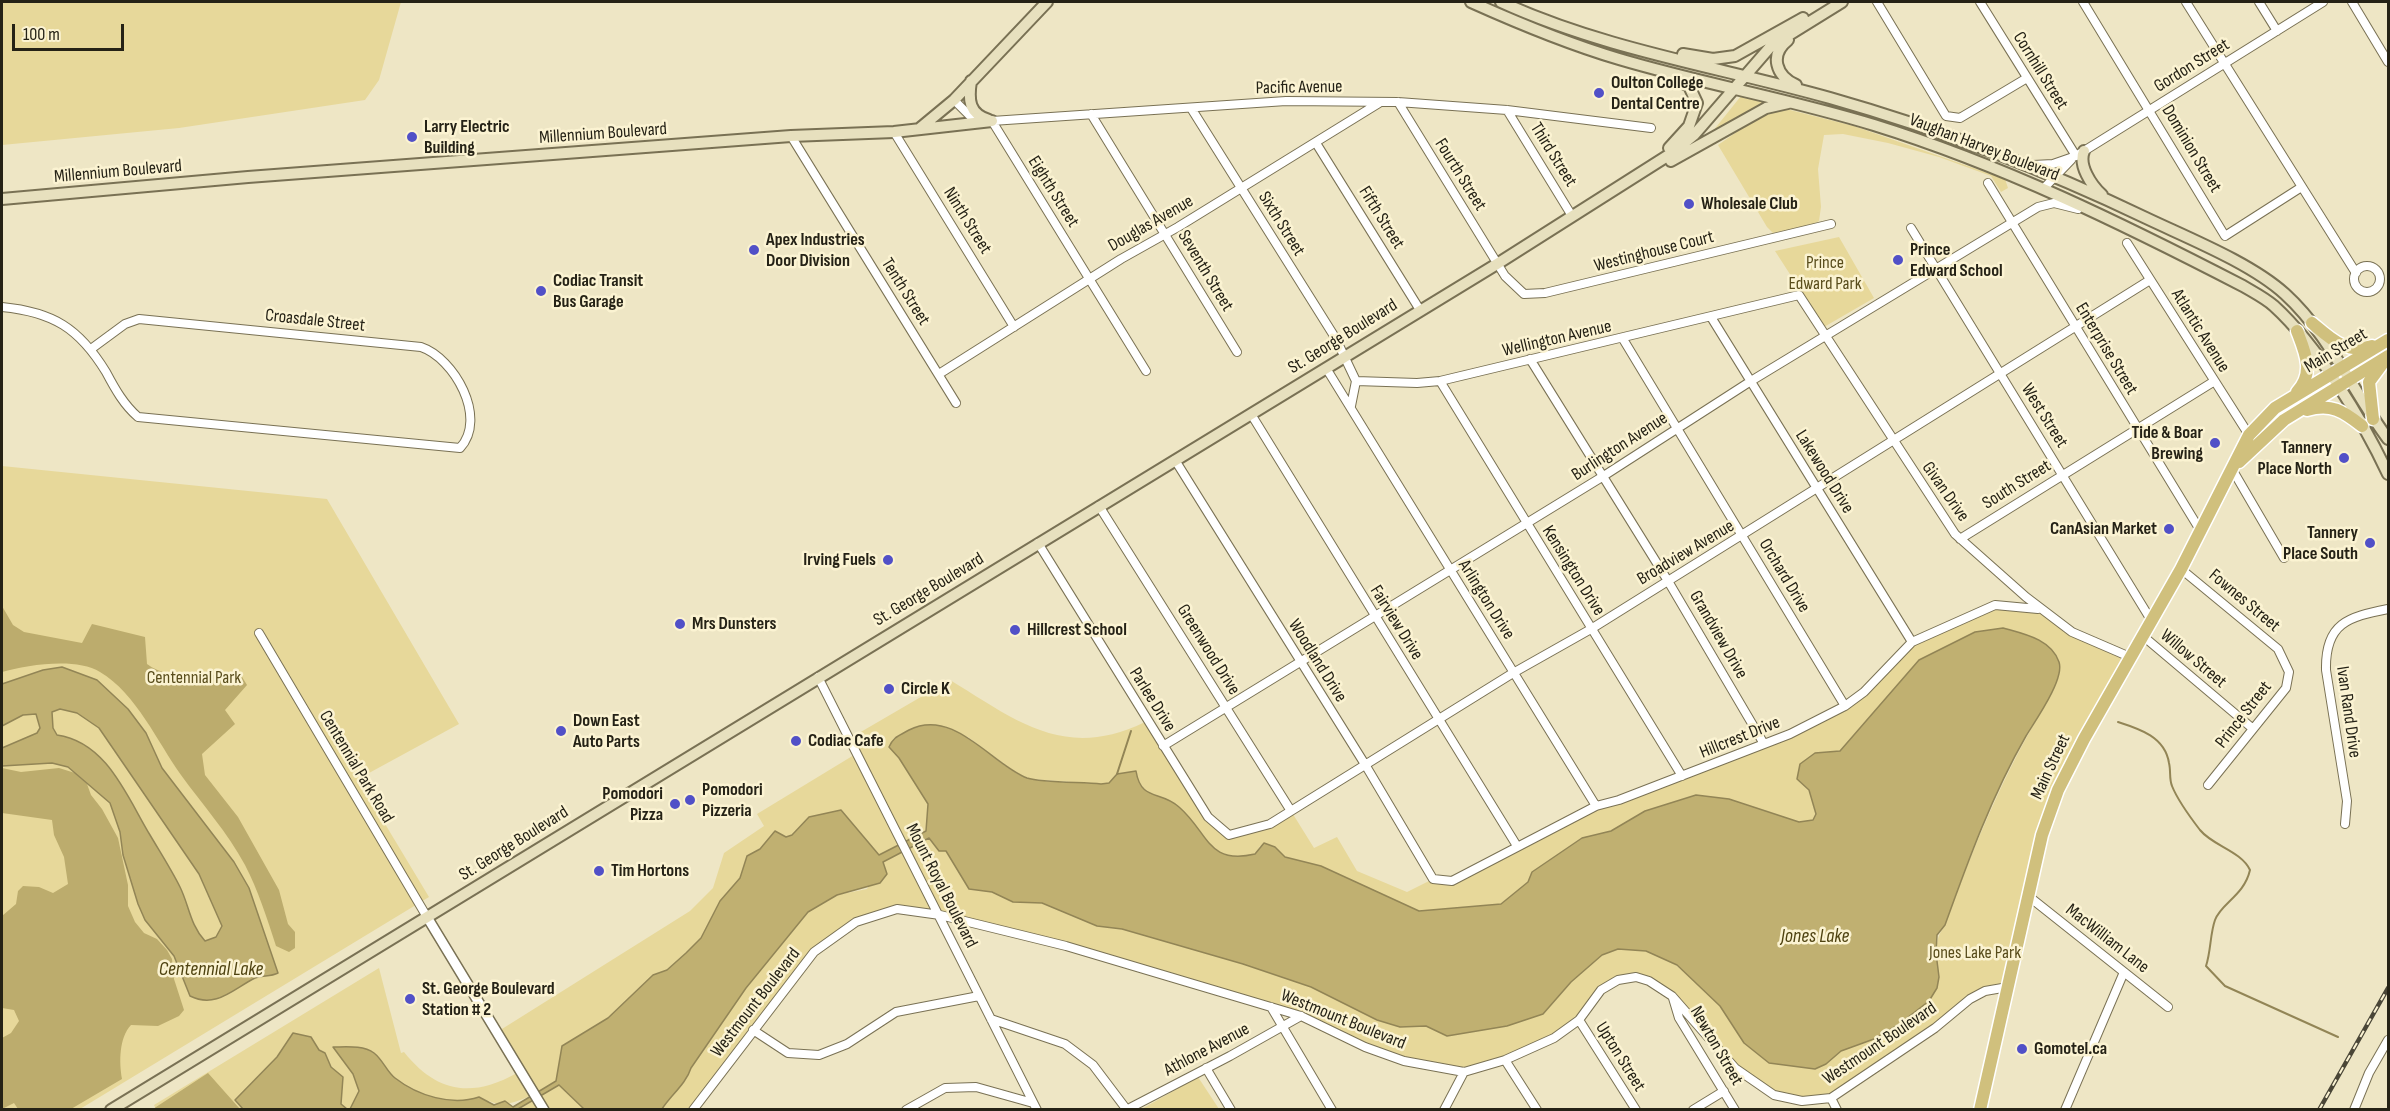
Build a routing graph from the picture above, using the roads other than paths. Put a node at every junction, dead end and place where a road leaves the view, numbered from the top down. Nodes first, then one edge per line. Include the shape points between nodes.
1 (1047, 2) edge
2 (1471, 2) edge
3 (1501, 2) edge
4 (1842, 2) edge
5 (1877, 2) edge
6 (1980, 2) edge
7 (2083, 2) edge
8 (2186, 2) edge
9 (2259, 2) edge
10 (2323, 2) edge
11 (2352, 2) edge
12 (1829, 9) junction
13 (2277, 31) junction
14 (1604, 41) junction
15 (2388, 62) edge
16 (2224, 63) junction
17 (1651, 68) junction
18 (1743, 76) junction
19 (2027, 78) junction
20 (971, 81) junction
21 (1734, 88) junction
22 (1827, 98) junction
23 (954, 100) junction
24 (1380, 102) junction
25 (1398, 102) junction
26 (1795, 102) junction
27 (1191, 108) junction
28 (2150, 110) junction
29 (1507, 111) junction
30 (1091, 114) junction
31 (992, 121) junction
32 (1651, 128) dead end
33 (918, 129) junction
34 (894, 132) junction
35 (791, 136) junction
36 (1316, 142) junction
37 (2080, 153) junction
38 (2025, 164) junction
39 (2055, 176) junction
40 (1988, 183) dead end
41 (2045, 187) junction
42 (1241, 188) junction
43 (2300, 188) junction
44 (1615, 189) junction
45 (2, 199) edge
46 (2106, 199) junction
47 (2101, 215) junction
48 (1572, 216) junction
49 (2012, 223) junction
50 (1831, 225) dead end
51 (1911, 228) dead end
52 (1165, 234) junction
53 (2127, 243) dead end
54 (1497, 264) junction
55 (1937, 271) junction
56 (2356, 273) dead end
57 (1090, 279) junction
58 (2151, 280) junction
59 (1789, 297) joint
60 (2, 307) edge
61 (1420, 310) junction
62 (1711, 317) junction
63 (2312, 323) junction
64 (2075, 326) junction
65 (1014, 327) junction
66 (2297, 331) junction
67 (1825, 336) junction
68 (1623, 339) junction
69 (2388, 341) edge
70 (91, 349) junction
71 (1237, 352) dead end
72 (1344, 357) junction
73 (2388, 357) edge
74 (1530, 359) junction
75 (1326, 368) junction
76 (1146, 370) dead end
77 (2000, 373) junction
78 (939, 374) junction
79 (2339, 377) junction
80 (1356, 381) junction
81 (1440, 381) junction
82 (1751, 381) junction
83 (2213, 382) junction
84 (2287, 401) junction
85 (956, 403) dead end
86 (1352, 410) junction
87 (1251, 414) junction
88 (2294, 414) junction
89 (2368, 423) junction
90 (1676, 428) junction
91 (2138, 430) junction
92 (2249, 435) junction
93 (2388, 439) edge
94 (1892, 441) junction
95 (1175, 460) junction
96 (2232, 469) junction
97 (2388, 474) edge
98 (2063, 475) junction
99 (1602, 477) junction
100 (1818, 489) junction
101 (1100, 506) junction
102 (1527, 523) junction
103 (2200, 530) junction
104 (1743, 536) junction
105 (1960, 539) junction
106 (1038, 543) junction
107 (2284, 558) dead end
108 (1449, 568) junction
109 (2181, 568) junction
110 (1668, 581) junction
111 (2388, 609) edge
112 (2043, 610) junction
113 (1374, 615) junction
114 (2151, 620) junction
115 (1592, 629) junction
116 (259, 633) dead end
117 (2143, 636) junction
118 (1912, 642) junction
119 (2130, 657) junction
120 (2285, 659) joint
121 (1300, 663) junction
122 (1514, 673) junction
123 (818, 677) junction
124 (1845, 706) junction
125 (1226, 708) junction
126 (1439, 720) junction
127 (2252, 728) junction
128 (1764, 744) junction
129 (1163, 746) junction
130 (1366, 766) junction
131 (1682, 776) junction
132 (2208, 785) dead end
133 (1596, 806) junction
134 (1291, 811) junction
135 (2344, 824) dead end
136 (1229, 835) joint
137 (1518, 846) junction
138 (1433, 879) joint
139 (2027, 895) junction
140 (940, 915) junction
141 (427, 917) junction
142 (2124, 972) junction
143 (2008, 987) junction
144 (979, 996) junction
145 (1672, 996) junction
146 (1271, 1007) junction
147 (2168, 1007) dead end
148 (1301, 1016) junction
149 (991, 1019) junction
150 (1580, 1020) junction
151 (1282, 1027) junction
152 (753, 1030) junction
153 (2388, 1040) edge
154 (1505, 1060) junction
155 (1206, 1068) junction
156 (1464, 1072) junction
157 (1724, 1091) junction
158 (1831, 1098) junction
159 (1035, 1106) edge
160 (1984, 1108) edge
161 (1127, 1109) edge
162 (111, 1110) edge
163 (544, 1110) edge
164 (693, 1110) edge
165 (906, 1110) edge
166 (1231, 1110) edge
167 (1332, 1110) edge
168 (1444, 1110) edge
169 (1537, 1110) edge
170 (1636, 1110) edge
171 (1693, 1110) edge
172 (1736, 1110) edge
173 (1837, 1110) edge
174 (2065, 1110) edge
175 (2354, 1110) edge

1 - 20 main road
2 - 17 main road, Vaughan Harvey Boulevard via 1555,38
3 - 14 main road, Vaughan Harvey Boulevard
4 - 12 main road
5 - 19 street via 1946,116 1960,118
6 - 19 street, Cornhill Street
7 - 28 street, Dominion Street
8 - 16 street
9 - 13 street
10 - 13 street, Gordon Street
11 - 15 street
12 - 14 main road via 1788,25 1728,58
12 - 18 main road, St. George Boulevard via 1771,46
12 - 22 main road via 1783,44 1776,59 1786,80
13 - 16 street, Gordon Street
14 - 18 main road, Vaughan Harvey Boulevard
16 - 28 street, Gordon Street
16 - 43 street
17 - 21 main road, Vaughan Harvey Boulevard
17 - 44 main road via 1689,86 1697,98 1696,113 1673,145
18 - 21 main road, St. George Boulevard
18 - 22 main road, Vaughan Harvey Boulevard
19 - 37 street, Cornhill Street
20 - 23 main road
20 - 31 main road via 971,107
21 - 26 main road, Vaughan Harvey Boulevard
21 - 44 main road, St. George Boulevard via 1687,141
22 - 38 main road, Vaughan Harvey Boulevard via 1925,127
23 - 31 street, Pacific Avenue via 970,116
23 - 33 main road
24 - 25 street, Pacific Avenue
24 - 27 street, Pacific Avenue via 1286,100
24 - 36 street, Douglas Avenue
25 - 29 street, Pacific Avenue
25 - 54 street, Fourth Street
26 - 41 main road, Vaughan Harvey Boulevard via 1935,145
26 - 44 main road via 1762,110
27 - 30 street, Pacific Avenue
27 - 42 street, Sixth Street
28 - 37 street, Gordon Street
28 - 43 street, Dominion Street via 2225,236
29 - 32 street, Pacific Avenue
29 - 48 street, Third Street
30 - 31 street, Pacific Avenue
30 - 52 street, Seventh Street
31 - 33 main road, Millennium Boulevard
31 - 57 street, Eighth Street
33 - 34 main road, Millennium Boulevard
34 - 35 main road, Millennium Boulevard
34 - 65 street, Ninth Street
35 - 45 main road, Millennium Boulevard
35 - 78 street, Tenth Street
36 - 42 street, Douglas Avenue
36 - 61 street, Fifth Street
37 - 38 street, Gordon Street via 2042,166
37 - 39 street, Gordon Street
37 - 46 main road via 2090,180
38 - 39 main road, Vaughan Harvey Boulevard
39 - 41 street, Gordon Street
39 - 46 main road, Vaughan Harvey Boulevard
40 - 49 street, Enterprise Street
41 - 47 main road, Vaughan Harvey Boulevard
42 - 52 street, Douglas Avenue
42 - 72 street, Sixth Street
43 - 56 street
44 - 48 main road, St. George Boulevard
46 - 63 main road, Vaughan Harvey Boulevard via 2250,271 2284,293
47 - 49 street, Burlington Avenue via 2054,203 2038,207
47 - 66 main road, Vaughan Harvey Boulevard via 2243,286 2273,305
48 - 54 main road, St. George Boulevard
49 - 55 street, Burlington Avenue
49 - 64 street, Enterprise Street
50 - 54 street, Westinghouse Court via 1539,295 1519,291
51 - 55 street, West Street
52 - 57 street, Douglas Avenue
52 - 71 street, Seventh Street
53 - 58 street, Atlantic Avenue
54 - 61 main road, St. George Boulevard
55 - 67 street, Burlington Avenue
55 - 77 street, West Street
57 - 65 street, Douglas Avenue
57 - 76 street, Eighth Street
58 - 64 street, Broadview Avenue
58 - 83 street, Atlantic Avenue
59 - 62 street, Wellington Avenue
59 - 67 street, Givan Drive via 1799,295
60 - 70 street via 39,313 60,322
61 - 72 main road, St. George Boulevard
62 - 68 street, Wellington Avenue
62 - 82 street, Lakewood Drive
63 - 69 main road via 2348,349 2360,350
63 - 79 main road, Vaughan Harvey Boulevard
64 - 77 street, Broadview Avenue
64 - 91 street, Enterprise Street
65 - 78 street, Douglas Avenue
66 - 79 main road, Vaughan Harvey Boulevard
66 - 84 main road via 2308,372 2304,385
67 - 82 street, Burlington Avenue
67 - 94 street, Givan Drive
68 - 74 street, Wellington Avenue
68 - 90 street, Orchard Drive
69 - 79 main road, Main Street
70 - 70 street, Croasdale Street via 125,324 139,319 421,347 446,363 470,403 467,441 460,448 146,420 127,407
72 - 75 main road, St. George Boulevard
72 - 80 street
73 - 79 main road, Main Street
73 - 89 main road via 2369,382
74 - 81 street, Wellington Avenue
74 - 99 street, Grandview Drive
75 - 86 street, Arlington Drive
75 - 87 main road, St. George Boulevard
77 - 94 street, Broadview Avenue
77 - 98 street, West Street
78 - 85 street, Tenth Street
79 - 84 main road, Main Street
79 - 88 main road, Main Street
79 - 89 main road, Vaughan Harvey Boulevard
80 - 81 street, Wellington Avenue
80 - 86 street via 1350,398
81 - 102 street, Kensington Drive
82 - 90 street, Burlington Avenue
82 - 100 street, Lakewood Drive
83 - 91 street, South Street
83 - 92 street, Atlantic Avenue
84 - 92 main road, Main Street
86 - 108 street, Arlington Drive
87 - 95 main road, St. George Boulevard
87 - 113 street, Fairview Drive
88 - 89 main road via 2332,407
88 - 96 main road, Main Street
89 - 93 main road, Vaughan Harvey Boulevard
89 - 97 main road, Vaughan Harvey Boulevard
90 - 99 street, Burlington Avenue
90 - 104 street, Orchard Drive
91 - 98 street, South Street
91 - 103 street, Enterprise Street
92 - 96 main road, Main Street
94 - 100 street, Broadview Avenue
94 - 105 street, Givan Drive
95 - 101 main road, St. George Boulevard
95 - 121 street, Woodland Drive
96 - 103 main road, Main Street
96 - 107 street
98 - 105 street, South Street
98 - 114 street, West Street
99 - 102 street, Burlington Avenue
99 - 110 street, Grandview Drive
100 - 104 street, Broadview Avenue
100 - 118 street, Lakewood Drive
101 - 106 main road, St. George Boulevard
101 - 125 street, Greenwood Drive
102 - 108 street, Burlington Avenue
102 - 115 street, Kensington Drive
103 - 109 main road, Main Street
104 - 110 street, Broadview Avenue
104 - 124 street, Orchard Drive
105 - 112 street, Givan Drive
106 - 123 main road, St. George Boulevard
106 - 129 street, Parlee Drive
108 - 113 street, Burlington Avenue
108 - 122 street, Arlington Drive
109 - 114 main road, Main Street
109 - 120 street, Fownes Street
110 - 115 street, Broadview Avenue
110 - 128 street, Grandview Drive
111 - 135 street, Ivan Rand Drive via 2356,615 2344,622 2334,631 2325,653 2347,801
112 - 118 street, Hillcrest Drive via 1995,606
112 - 119 street, Givan Drive via 2072,632
113 - 121 street, Burlington Avenue
113 - 126 street, Fairview Drive
114 - 117 main road, Main Street
115 - 122 street, Broadview Avenue
115 - 131 street, Kensington Drive
116 - 141 street, Centennial Park Road
117 - 119 main road, Main Street
117 - 127 street, Willow Street
118 - 124 street, Hillcrest Drive via 1864,692
119 - 139 main road, Main Street via 2058,790
120 - 127 street, Prince Street via 2289,672 2286,688
121 - 125 street, Burlington Avenue
121 - 130 street, Woodland Drive
122 - 126 street, Broadview Avenue
122 - 133 street, Arlington Drive
123 - 140 street, Mount Royal Boulevard
123 - 141 main road, St. George Boulevard
124 - 128 street, Hillcrest Drive
125 - 129 street, Burlington Avenue
125 - 134 street, Greenwood Drive
126 - 130 street, Broadview Avenue
126 - 137 street, Fairview Drive
127 - 132 street, Prince Street
128 - 131 street, Hillcrest Drive
129 - 136 street, Parlee Drive via 1208,817
130 - 134 street, Broadview Avenue
130 - 138 street, Woodland Drive
131 - 133 street, Hillcrest Drive
133 - 137 street, Hillcrest Drive
134 - 136 street, Broadview Avenue via 1270,824
137 - 138 street, Hillcrest Drive via 1452,881
139 - 142 street, MacWilliam Lane
139 - 143 main road, Main Street
140 - 144 street, Mount Royal Boulevard
140 - 146 street, Westmount Boulevard via 1066,946
140 - 152 street, Westmount Boulevard via 897,909 856,922 814,952
141 - 162 main road, St. George Boulevard
141 - 163 street
142 - 147 street, MacWilliam Lane
142 - 174 street
143 - 158 street, Westmount Boulevard via 1985,991 1970,999 1925,1035
143 - 160 main road, Main Street
144 - 149 street, Mount Royal Boulevard
144 - 152 street via 896,1012 847,1044 819,1055 788,1053
145 - 150 street, Westmount Boulevard via 1636,977 1618,980 1601,990
145 - 157 street, Newton Street via 1680,1018
145 - 158 street, Westmount Boulevard via 1718,1051 1760,1087 1774,1095 1802,1101
146 - 148 street, Westmount Boulevard
146 - 151 street
148 - 151 street, Athlone Avenue
148 - 156 street, Westmount Boulevard via 1404,1061
149 - 159 street, Mount Royal Boulevard
149 - 161 street via 1065,1044 1093,1065
150 - 154 street, Westmount Boulevard via 1554,1038
150 - 170 street, Upton Street
151 - 155 street, Athlone Avenue
151 - 167 street
152 - 164 street, Westmount Boulevard
153 - 175 street
154 - 156 street, Westmount Boulevard
154 - 169 street
155 - 161 street, Athlone Avenue
155 - 166 street
156 - 168 street
157 - 171 street
157 - 172 street, Newton Street
158 - 173 street
159 - 165 street via 976,1087 945,1088

